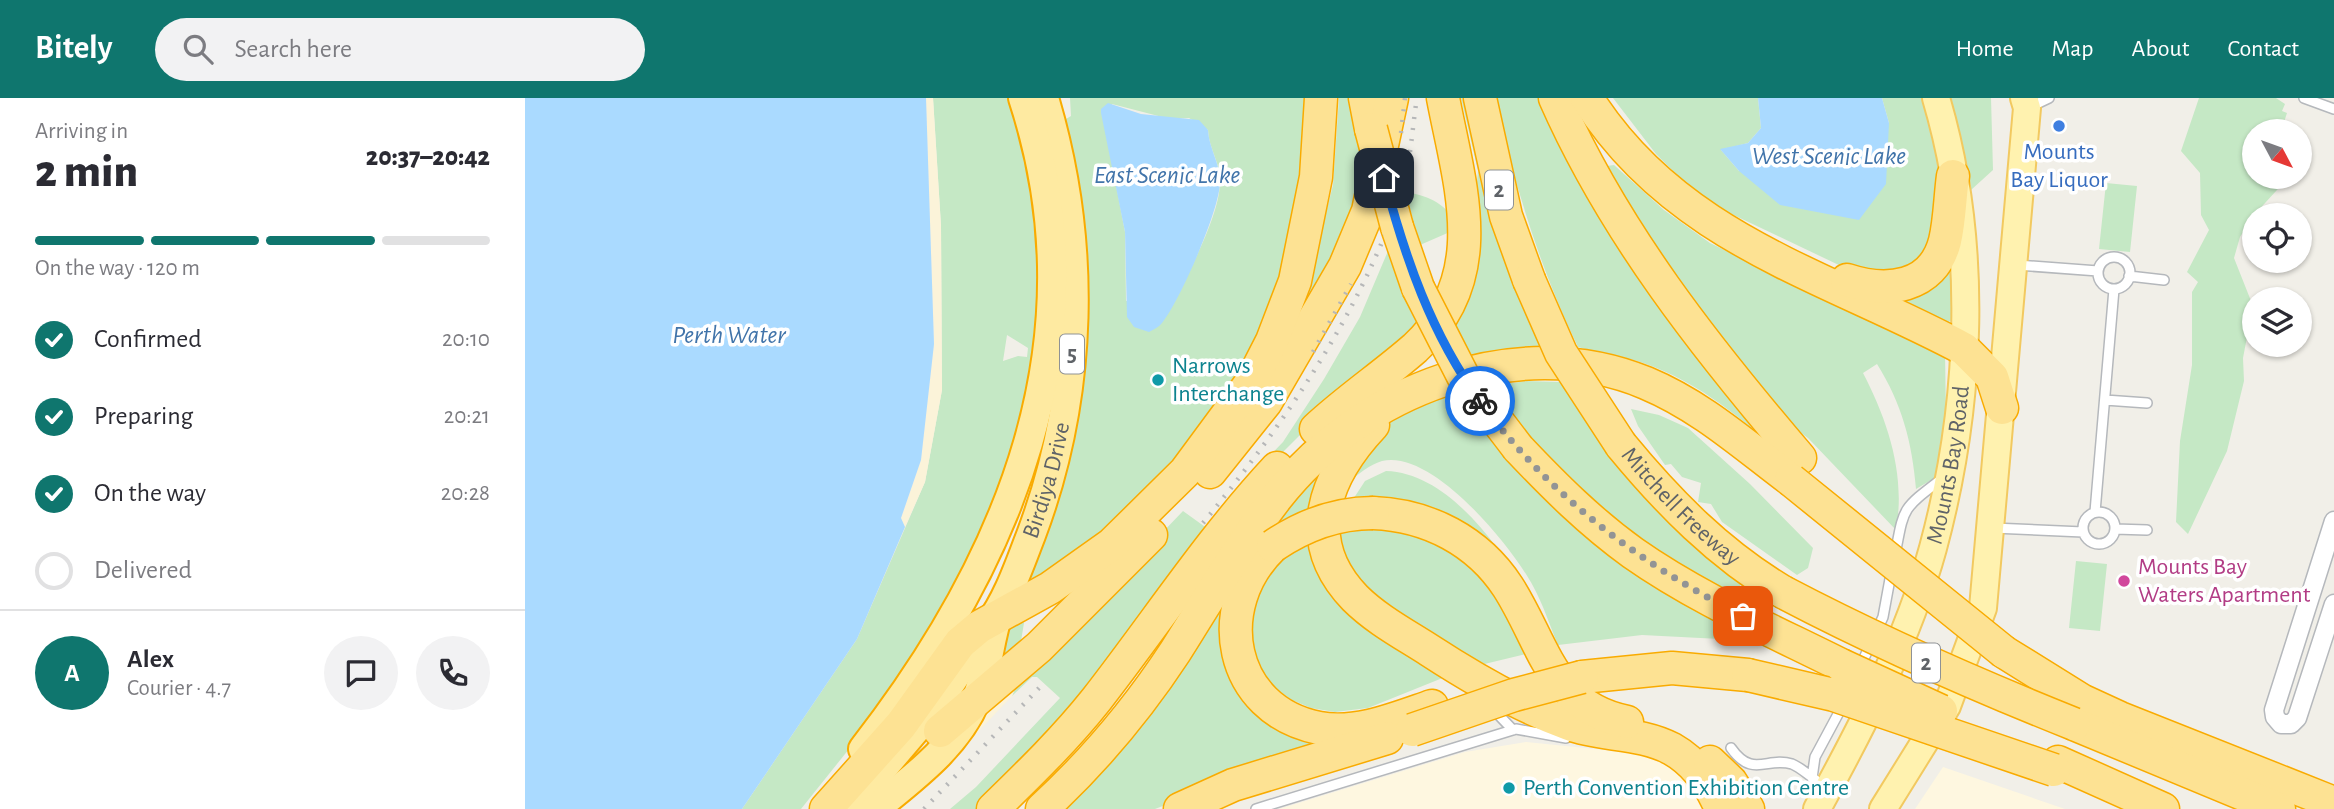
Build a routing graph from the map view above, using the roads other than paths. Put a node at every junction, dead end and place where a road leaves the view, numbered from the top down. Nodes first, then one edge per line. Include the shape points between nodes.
1 (1023, 98) edge
2 (1044, 98) edge
3 (1321, 98) edge
4 (1365, 98) edge
5 (1392, 98) edge
6 (1443, 98) edge
7 (1480, 98) edge
8 (1555, 98) edge
9 (1587, 98) edge
10 (1936, 98) edge
11 (2304, 98) edge
12 (2033, 101) edge
13 (2334, 109) edge
14 (1953, 176) junction
15 (1750, 246) junction
16 (2015, 265) junction
17 (2098, 271) junction
18 (2129, 276) junction
19 (2164, 280) dead end
20 (2114, 289) junction
21 (1964, 349) junction
22 (1398, 399) junction
23 (2105, 400) junction
24 (2147, 403) dead end
25 (2002, 408) junction
26 (1795, 469) junction
27 (1947, 483) junction
28 (2095, 512) junction
29 (2334, 521) edge
30 (1991, 528) junction
31 (2115, 529) junction
32 (2147, 530) dead end
33 (2083, 532) junction
34 (989, 544) junction
35 (2334, 604) edge
36 (997, 618) junction
37 (1447, 662) junction
38 (1750, 669) junction
39 (1014, 670) junction
40 (1905, 695) junction
41 (976, 700) junction
42 (2079, 711) junction
43 (1417, 717) junction
44 (1513, 730) junction
45 (936, 736) joint
46 (1578, 740) dead end
47 (1372, 743) junction
48 (1731, 748) dead end
49 (915, 760) dead end
50 (2056, 766) junction
51 (1680, 768) dead end
52 (1266, 786) dead end
53 (1819, 791) edge
54 (2334, 803) edge
55 (1735, 806) edge
56 (2160, 808) edge
57 (816, 809) edge
58 (826, 809) edge
59 (848, 809) edge
60 (874, 809) edge
61 (993, 809) edge
62 (1042, 809) edge
63 (1180, 809) edge
64 (1256, 809) edge
65 (1883, 809) edge
66 (2279, 809) edge

1 - 34 highway, Birdiya Drive / 5 via 1051,234 1052,311 1032,431
2 - 36 highway, Birdiya Drive / 5 via 1069,205 1074,262 1069,389 1040,512
3 - 36 highway via 1316,177 1296,281 1250,384 1185,472 1147,512 1101,552
4 - 40 highway, Mitchell Freeway / 2, bridge via 1397,227 1418,288 1463,376 1518,448 1576,508 1668,575
5 - 39 highway via 1368,211 1346,266 1266,402 1202,481
6 - 61 highway via 1465,247 1461,277 1443,313 1417,346 1323,422 1252,494 1094,702
7 - 42 highway, Mitchell Freeway / 2, bridge via 1506,216 1561,353 1621,445 1659,490 1755,576 1860,633 1962,680
8 - 26 highway via 1574,143 1658,277
9 - 15 highway via 1646,173 1686,207
10 - 14 main road, Mounts Bay Road
11 - 13 lane
12 - 16 main road, Mounts Bay Road
14 - 15 highway via 1944,245 1931,267 1899,286 1867,287
14 - 21 main road, Mounts Bay Road via 1962,230
15 - 21 highway
16 - 17 lane
16 - 25 main road, Mounts Bay Road
17 - 18 lane via 2102,262 2119,258 2129,268
17 - 20 lane via 2105,287
18 - 19 lane
18 - 20 lane via 2123,287
20 - 23 lane
21 - 25 highway via 1992,377
21 - 27 main road, Mounts Bay Road via 1959,417
22 - 26 highway via 1459,375 1516,364 1562,364 1610,372 1694,407
22 - 37 highway via 1337,471 1326,499 1325,541 1339,577 1355,597
22 - 62 highway via 1361,418 1322,449 1279,494 1136,707
23 - 24 lane
23 - 28 lane
25 - 30 main road, Mounts Bay Road
26 - 42 highway, bridge via 1923,589
27 - 53 main road, Mounts Bay Road via 1933,549 1903,631 1879,688
27 - 53 lane via 1939,481 1911,501 1902,516 1882,617 1815,758
28 - 31 lane via 2109,516
28 - 33 lane via 2087,517
29 - 35 street via 2274,710 2281,724 2291,724 2297,718
30 - 33 lane
30 - 65 main road, Mounts Bay Road via 1983,608 1947,706
31 - 32 lane
31 - 33 lane via 2108,541 2099,544
34 - 36 highway via 983,568
34 - 57 highway, Birdiya Drive / 5 via 970,590 934,649
36 - 39 highway via 1030,641
36 - 41 highway
36 - 45 highway
36 - 58 highway via 960,643 901,725
36 - 59 highway, Birdiya Drive / 5 via 933,708
37 - 44 lane
37 - 55 highway via 1552,717 1671,749
38 - 40 highway, bridge
38 - 43 highway, bridge via 1589,671
38 - 50 highway, bridge
39 - 41 highway
40 - 50 highway, Mitchell Freeway / 2, bridge
41 - 45 highway
41 - 60 highway via 949,743
42 - 54 highway via 2158,734
42 - 66 highway, Mitchell Freeway / 2 via 2137,750
43 - 47 highway
43 - 55 highway, bridge via 1363,727 1319,728 1285,715 1255,688 1237,649 1234,622 1246,581 1273,546 1328,518 1373,513 1416,519 1465,542 1500,576 1552,671 1580,701 1608,718 1654,729 1690,746 1731,782
44 - 46 lane
44 - 64 lane
47 - 52 lane
47 - 63 highway via 1233,786
48 - 53 lane via 1751,765 1791,764
49 - 60 lane
50 - 56 highway
51 - 55 lane

